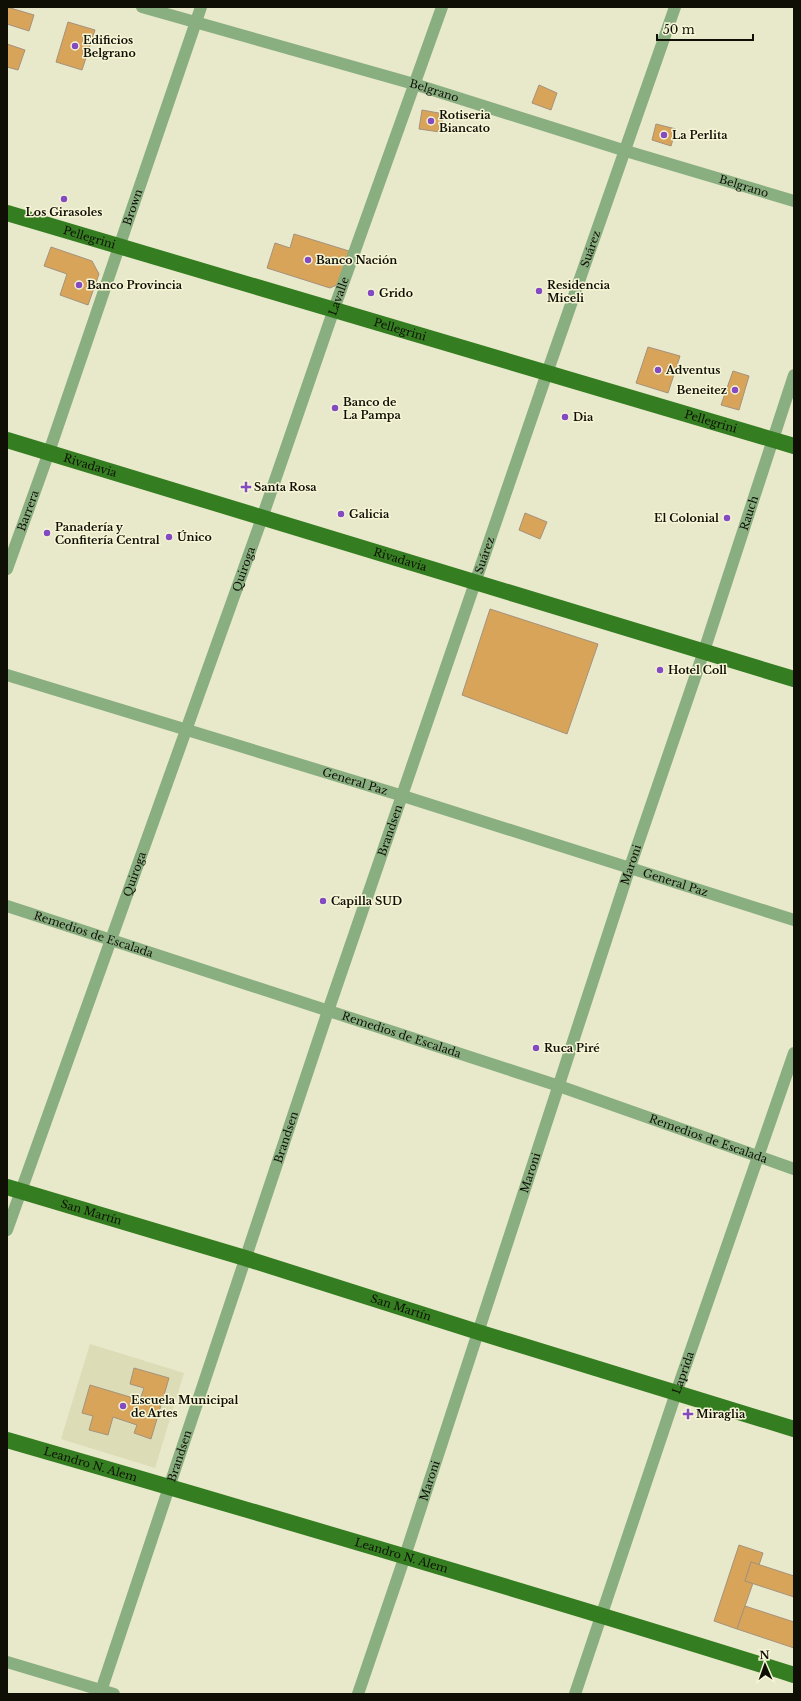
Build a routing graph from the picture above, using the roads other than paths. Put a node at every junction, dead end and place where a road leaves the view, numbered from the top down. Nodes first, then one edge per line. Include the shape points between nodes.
1 (142, 7) edge
2 (201, 7) edge
3 (442, 7) edge
4 (675, 7) edge
5 (196, 23) junction
6 (414, 84) junction
7 (626, 151) junction
8 (794, 201) edge
9 (7, 213) edge
10 (119, 247) junction
11 (334, 309) junction
12 (547, 373) junction
13 (794, 375) edge
14 (7, 440) edge
15 (772, 440) junction
16 (794, 446) edge
17 (49, 452) junction
18 (262, 518) junction
19 (7, 569) edge
20 (475, 582) junction
21 (704, 651) junction
22 (7, 675) edge
23 (794, 679) edge
24 (187, 729) junction
25 (403, 796) junction
26 (630, 867) junction
27 (7, 906) edge
28 (794, 920) edge
29 (111, 941) junction
30 (328, 1011) junction
31 (794, 1053) edge
32 (559, 1086) junction
33 (758, 1157) junction
34 (794, 1169) edge
35 (14, 1189) edge
36 (7, 1230) edge
37 (245, 1258) junction
38 (478, 1332) junction
39 (676, 1393) junction
40 (794, 1429) edge
41 (7, 1440) edge
42 (170, 1487) junction
43 (405, 1556) junction
44 (602, 1614) junction
45 (7, 1662) edge
46 (794, 1675) edge
47 (100, 1692) edge
48 (114, 1694) edge
49 (358, 1694) edge
50 (576, 1694) edge

1 - 5 street, Belgrano
2 - 5 street, Brown
3 - 6 street, Lavalle
4 - 7 street, Suárez
5 - 6 street, Belgrano
5 - 10 street, Brown
6 - 7 street, Belgrano
6 - 11 street, Lavalle
7 - 8 street, Belgrano
7 - 12 street, Suárez
9 - 10 main road, Pellegrini
10 - 11 main road, Pellegrini
10 - 17 street, Brown
11 - 12 main road, Pellegrini
11 - 18 street, Lavalle
12 - 15 main road, Pellegrini
12 - 20 street, Suárez
13 - 15 street, Rauch
14 - 17 main road, Rivadavia
15 - 16 main road, Pellegrini
15 - 21 street, Rauch
17 - 18 main road, Rivadavia
17 - 19 street, Barrera
18 - 20 main road, Rivadavia
18 - 24 street, Quiroga
20 - 21 main road, Rivadavia
20 - 25 street, Brandsen
21 - 23 main road, Rivadavia
21 - 26 street, Maroni
22 - 24 street, General Paz
24 - 25 street, General Paz
24 - 29 street, Quiroga
25 - 26 street, General Paz
25 - 30 street, Brandsen
26 - 28 street, General Paz
26 - 32 street, Maroni
27 - 29 street, Remedios de Escalada
29 - 30 street, Remedios de Escalada
29 - 35 street, Quiroga
30 - 32 street, Remedios de Escalada
30 - 37 street, Brandsen
31 - 33 street, Laprida
32 - 33 street, Remedios de Escalada
32 - 38 street, Maroni
33 - 34 street, Remedios de Escalada
33 - 39 street, Laprida
35 - 36 street, Quiroga
35 - 37 main road, San Martín
37 - 38 main road, San Martín
37 - 42 street, Brandsen
38 - 39 main road, San Martín
38 - 43 street, Maroni
39 - 40 main road, San Martín
39 - 44 street, Laprida
41 - 42 main road, Leandro N. Alem
42 - 43 main road, Leandro N. Alem
42 - 47 street, Brandsen
43 - 44 main road, Leandro N. Alem
43 - 49 street, Maroni
44 - 46 main road, Leandro N. Alem
44 - 50 street, Laprida
45 - 47 street
47 - 48 street

